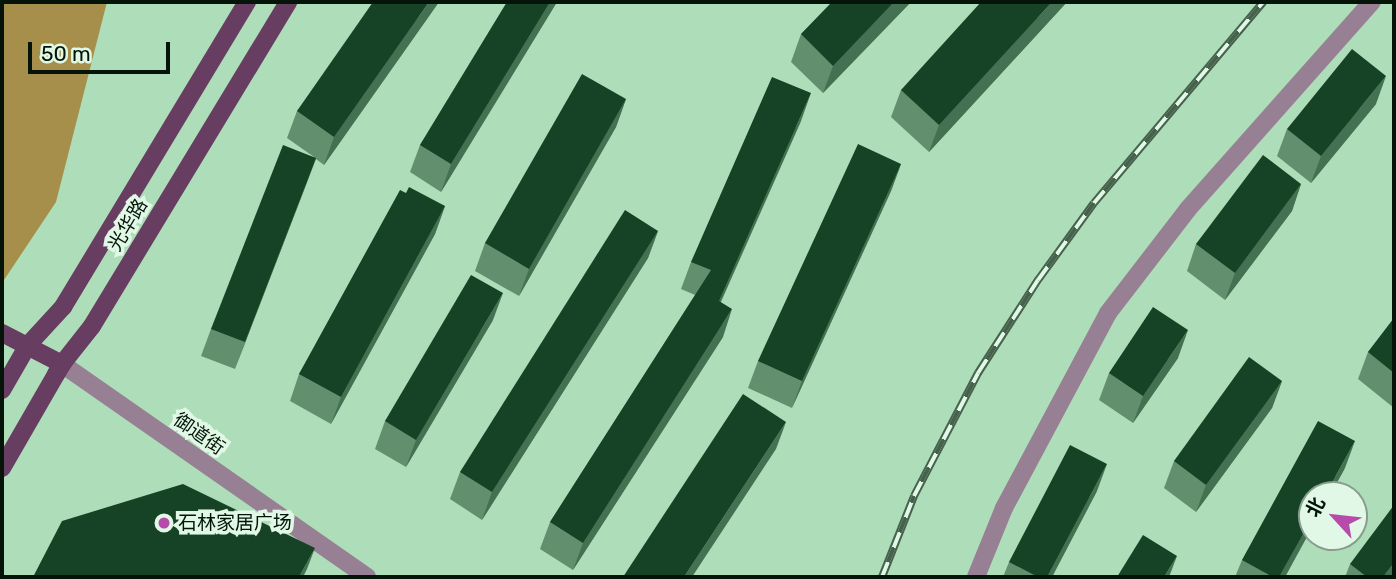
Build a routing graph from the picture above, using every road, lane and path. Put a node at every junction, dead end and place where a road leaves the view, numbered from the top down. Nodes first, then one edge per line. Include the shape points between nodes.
1 (247, 2) edge
2 (288, 2) edge
3 (1372, 2) edge
4 (2, 333) edge
5 (28, 345) junction
6 (62, 364) junction
7 (2, 390) edge
8 (2, 468) edge
9 (366, 577) edge
10 (976, 577) edge

1 - 5 main road, 光华路 via 63,307
2 - 6 main road, 光华路 via 92,326
3 - 10 street via 1188,209 1108,313 1004,508
4 - 5 main road
5 - 6 main road
5 - 7 main road, 光华路
6 - 8 main road, 光华路
6 - 9 street, 御道街

